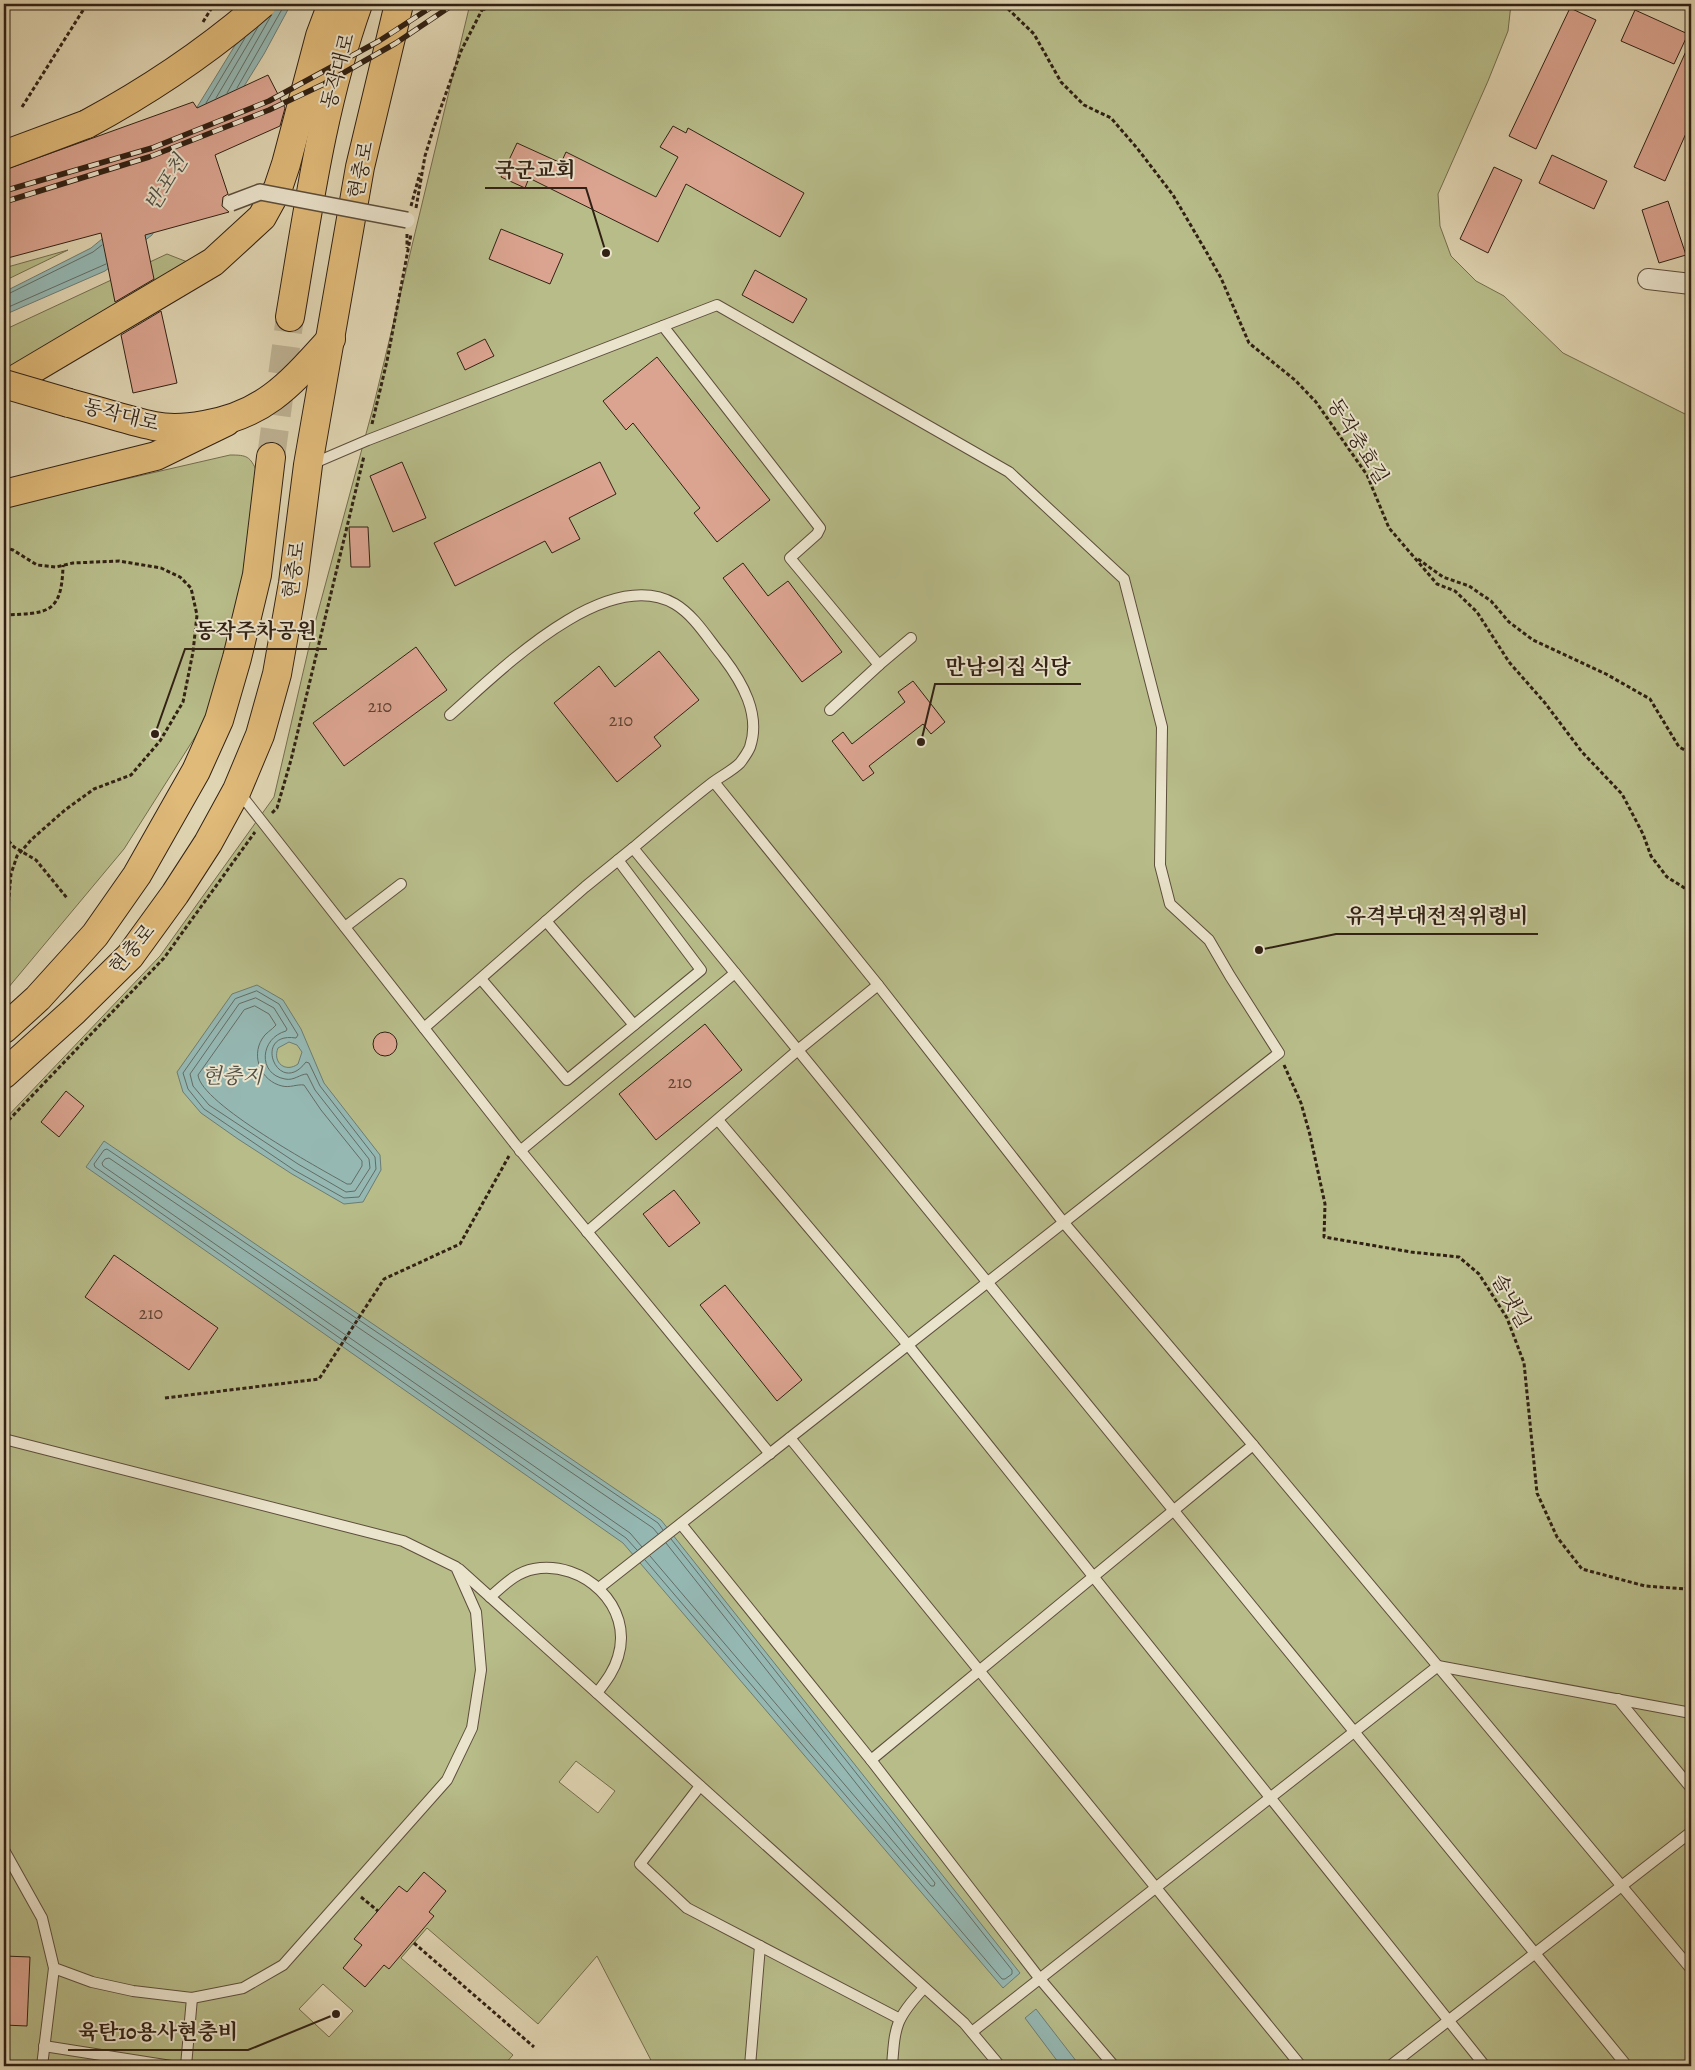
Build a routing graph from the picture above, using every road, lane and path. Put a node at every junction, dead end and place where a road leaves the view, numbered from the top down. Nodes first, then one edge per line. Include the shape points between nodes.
1 (88, 4) edge
2 (262, 4) edge
3 (332, 4) edge
4 (358, 4) edge
5 (486, 4) edge
6 (493, 4) edge
7 (1004, 4) edge
8 (399, 6) edge
9 (22, 107) dead end
10 (4, 155) edge
11 (231, 203) dead end
12 (407, 220) dead end
13 (1648, 280) dead end
14 (1691, 284) edge
15 (290, 317) tunnel mouth
16 (662, 326) junction
17 (331, 339) junction
18 (4, 385) edge
19 (226, 422) junction
20 (271, 457) tunnel mouth
21 (308, 465) junction
22 (4, 494) edge
23 (4, 547) edge
24 (1414, 555) junction
25 (63, 565) junction
26 (4, 615) edge
27 (911, 638) dead end
28 (880, 665) junction
29 (830, 710) dead end
30 (450, 715) dead end
31 (1691, 753) edge
32 (714, 782) junction
33 (237, 790) junction
34 (4, 836) edge
35 (633, 848) junction
36 (21, 851) junction
37 (618, 860) junction
38 (401, 884) dead end
39 (1691, 892) edge
40 (67, 898) dead end
41 (4, 912) edge
42 (546, 921) junction
43 (345, 927) junction
44 (735, 973) junction
45 (481, 979) junction
46 (878, 985) junction
47 (634, 1025) junction
48 (424, 1028) junction
49 (4, 1030) edge
50 (798, 1050) junction
51 (1279, 1053) junction
52 (4, 1074) edge
53 (718, 1120) junction
54 (518, 1148) junction
55 (1064, 1222) junction
56 (587, 1232) junction
57 (988, 1282) junction
58 (908, 1345) junction
59 (164, 1398) dead end
60 (790, 1438) junction
61 (4, 1439) edge
62 (1253, 1445) junction
63 (770, 1454) junction
64 (1174, 1510) junction
65 (681, 1524) junction
66 (456, 1567) junction
67 (1093, 1577) junction
68 (1691, 1585) edge
69 (599, 1588) junction
70 (490, 1597) junction
71 (1438, 1666) junction
72 (980, 1670) junction
73 (597, 1692) junction
74 (1618, 1699) junction
75 (1691, 1713) edge
76 (1355, 1732) junction
77 (871, 1760) junction
78 (700, 1786) junction
79 (1691, 1788) edge
80 (1270, 1798) junction
81 (1691, 1832) edge
82 (4, 1850) edge
83 (1623, 1886) junction
84 (1156, 1888) junction
85 (351, 1889) junction
86 (378, 1912) dead end
87 (414, 1942) dead end
88 (760, 1946) junction
89 (1535, 1954) junction
90 (54, 1968) junction
91 (1691, 1969) edge
92 (1040, 1979) junction
93 (924, 1988) junction
94 (192, 1998) junction
95 (900, 2019) junction
96 (1449, 2021) junction
97 (972, 2032) junction
98 (44, 2046) junction
99 (534, 2047) dead end
100 (42, 2066) edge
101 (170, 2066) edge
102 (186, 2066) edge
103 (750, 2066) edge
104 (892, 2066) edge
105 (1000, 2066) edge
106 (1114, 2066) edge
107 (1301, 2066) edge
108 (1390, 2066) edge
109 (1485, 2066) edge
110 (1626, 2066) edge

1 - 9 path
2 - 10 main road, bridge via 193,60 125,103 87,124
3 - 18 main road via 320,36 286,164 278,188 262,217 213,262
4 - 15 main road, 동작대로 via 341,52 317,156
5 - 6 path via 482,11
7 - 24 path, 동작충효길 via 1034,34 1061,82 1084,105 1111,118 1173,195 1221,278 1248,343 1295,380 1316,402 1367,475 1389,528
8 - 17 main road, 현충로 via 360,167
11 - 12 street, bridge via 260,192
13 - 14 street
16 - 21 lane
16 - 28 lane via 818,524 820,531 790,558
16 - 51 lane via 717,305 1009,472 1124,579 1162,726 1160,865 1170,904 1209,940
17 - 19 main road, 동작대로 via 276,395
17 - 21 main road, 현충로
18 - 19 main road, 동작대로, bridge via 155,426 191,428
19 - 22 main road via 156,456
20 - 49 main road, 현충로 via 257,575 219,720 196,771 137,875 95,935
21 - 33 main road, 현충로 via 277,674 260,735
23 - 25 path via 37,565
24 - 31 path via 1443,577 1469,586 1491,601 1509,622 1533,640 1606,674 1650,699 1679,747
24 - 39 path, 동작충효길 via 1437,584 1455,591 1477,612 1509,662 1582,752 1622,794 1651,856 1667,877
25 - 26 path via 58,600 50,610
25 - 36 path via 120,562 161,568 180,577 191,588 197,615 193,652 183,702 160,741 131,774 94,789 65,810
27 - 28 lane
28 - 29 lane
30 - 32 lane via 525,649 572,618 612,600 634,594 650,596 673,603 686,612 743,685 752,708 750,748 739,764
32 - 35 lane
32 - 46 lane
33 - 43 lane
33 - 52 main road, 현충로 via 208,843 130,956
34 - 36 path
35 - 37 lane
35 - 44 lane
36 - 40 path via 36,860
36 - 41 path via 11,874 8,906
37 - 42 lane
37 - 47 lane via 701,970
38 - 43 lane
42 - 45 lane
42 - 47 lane
43 - 48 lane
44 - 50 lane
44 - 54 lane
45 - 47 lane via 567,1080
45 - 48 lane
46 - 50 lane
46 - 55 lane
48 - 54 lane
50 - 53 lane
50 - 57 lane
51 - 55 lane
51 - 68 path, 솔냇길 via 1301,1103 1310,1135 1325,1204 1324,1237 1459,1257 1479,1274 1506,1318 1524,1363 1538,1493 1556,1537 1582,1569 1645,1586 1685,1588
53 - 56 lane
53 - 58 lane
54 - 56 lane
54 - 59 path via 460,1244 384,1279 319,1379
55 - 57 lane
55 - 62 lane
56 - 63 lane
57 - 58 lane
57 - 64 lane
58 - 60 lane
58 - 67 lane
60 - 63 lane
60 - 72 lane
61 - 66 lane via 403,1540
62 - 64 lane
62 - 71 lane
63 - 65 lane
64 - 67 lane
64 - 76 lane
65 - 69 lane
65 - 77 lane
66 - 70 lane
66 - 85 lane via 476,1612 482,1670 472,1728 447,1780
67 - 72 lane
67 - 80 lane
69 - 70 lane via 579,1574 556,1568 533,1569 512,1578
69 - 73 lane via 613,1608 620,1631 618,1655 609,1678
70 - 73 lane
71 - 74 lane
71 - 76 lane
71 - 83 lane
72 - 77 lane
72 - 84 lane
73 - 78 lane
74 - 75 lane
74 - 79 lane
76 - 80 lane
76 - 89 lane
77 - 92 lane
78 - 88 lane via 640,1864 687,1908
78 - 93 lane
80 - 84 lane
80 - 96 lane
81 - 83 lane
82 - 90 lane via 42,1918
83 - 89 lane
83 - 91 lane
84 - 92 lane
84 - 107 lane
85 - 86 path
85 - 94 lane via 283,1965 243,1988
87 - 99 path
88 - 95 lane
88 - 103 lane
89 - 96 lane
89 - 110 lane
90 - 94 lane via 92,1982 133,1991
90 - 98 lane
92 - 97 lane
92 - 106 lane
93 - 95 lane via 905,2008
93 - 97 lane
94 - 102 lane
95 - 104 lane via 895,2029
96 - 108 lane
96 - 109 lane
97 - 105 lane
98 - 100 lane
98 - 101 lane

